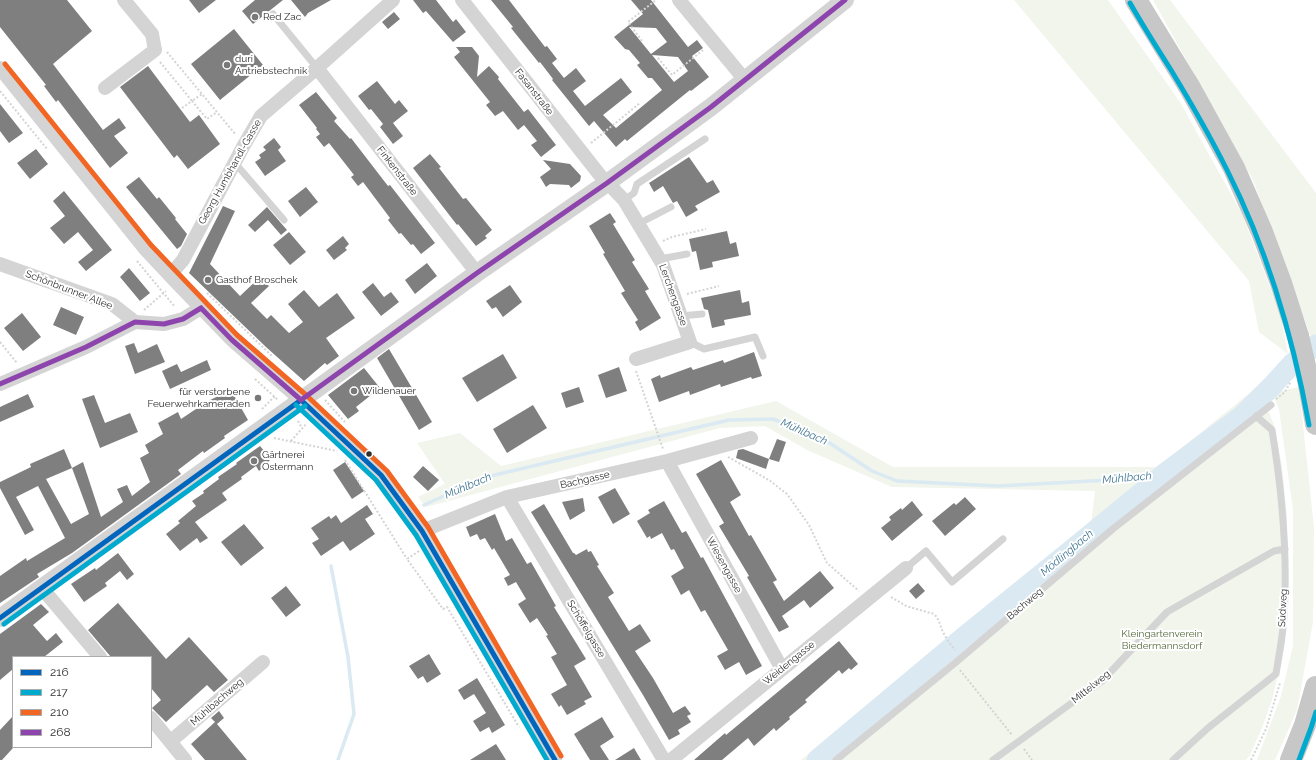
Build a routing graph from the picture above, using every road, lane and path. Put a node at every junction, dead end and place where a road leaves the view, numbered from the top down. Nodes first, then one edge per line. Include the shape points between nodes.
1 (124, 0) edge
2 (393, 0) edge
3 (462, 0) edge
4 (656, 0) edge
5 (679, 0) edge
6 (845, 0) edge
7 (1136, 0) edge
8 (273, 14) dead end
9 (642, 41) dead end
10 (713, 41) junction
11 (158, 50) junction
12 (658, 58) dead end
13 (0, 68) edge
14 (317, 68) junction
15 (745, 80) junction
16 (106, 88) dead end
17 (202, 94) junction
18 (192, 101) junction
19 (640, 103) dead end
20 (182, 108) dead end
21 (217, 112) junction
22 (705, 139) dead end
23 (244, 145) junction
24 (581, 151) junction
25 (234, 163) junction
26 (607, 183) junction
27 (624, 200) junction
28 (671, 207) dead end
29 (284, 220) dead end
30 (638, 224) junction
31 (706, 229) dead end
32 (652, 246) junction
33 (687, 254) dead end
34 (660, 259) junction
35 (0, 264) edge
36 (476, 273) junction
37 (170, 275) junction
38 (719, 286) dead end
39 (674, 296) junction
40 (202, 308) junction
41 (702, 314) dead end
42 (681, 316) junction
43 (135, 322) junction
44 (0, 342) edge
45 (690, 342) junction
46 (763, 356) dead end
47 (636, 359) joint
48 (25, 373) junction
49 (0, 384) edge
50 (1271, 404) dead end
51 (298, 408) junction
52 (1256, 416) junction
53 (1316, 424) edge
54 (302, 428) dead end
55 (254, 435) junction
56 (751, 438) dead end
57 (662, 446) dead end
58 (714, 448) junction
59 (340, 452) dead end
60 (344, 459) dead end
61 (667, 461) junction
62 (507, 497) junction
63 (422, 531) junction
64 (1003, 539) dead end
65 (1285, 549) junction
66 (420, 550) dead end
67 (407, 559) junction
68 (906, 568) joint
69 (41, 588) junction
70 (875, 593) junction
71 (0, 618) edge
72 (956, 650) dead end
73 (99, 656) edge
74 (263, 662) dead end
75 (955, 663) junction
76 (782, 669) junction
77 (1316, 687) edge
78 (152, 719) edge
79 (519, 727) dead end
80 (171, 741) junction
81 (1017, 742) junction
82 (185, 760) edge
83 (555, 760) edge
84 (664, 760) edge
85 (671, 760) edge
86 (836, 760) edge
87 (993, 760) edge
88 (1032, 760) edge
89 (1173, 760) edge
90 (1291, 760) edge

1 - 11 street via 152,34 155,50
2 - 14 street, Georg Humbhandl-Gasse
3 - 24 street, Fasanstraße
4 - 9 path via 628,22
5 - 10 street
6 - 15 street
7 - 53 main road, bridge via 1190,88 1234,168 1262,232 1298,336
8 - 14 lane
10 - 12 path via 672,75
10 - 15 street
11 - 16 street
11 - 17 path
11 - 18 path
13 - 37 street via 146,250
14 - 23 street, Georg Humbhandl-Gasse via 261,116
14 - 36 street, Finkenstraße
15 - 26 street
17 - 18 path
17 - 21 path
18 - 20 path
18 - 21 path via 207,119
19 - 24 path
21 - 23 path
22 - 27 lane via 637,184 634,193
23 - 25 street, Georg Humbhandl-Gasse
24 - 26 street, Fasanstraße
25 - 29 lane
25 - 37 street, Georg Humbhandl-Gasse via 183,260
26 - 27 street, Lerchengasse
26 - 36 street
27 - 30 street, Lerchengasse
28 - 30 lane
30 - 32 street, Lerchengasse
31 - 32 path via 672,237
32 - 34 street, Lerchengasse
33 - 34 lane
34 - 39 street, Lerchengasse
35 - 43 street, Schönbrunner Allee via 112,304
36 - 51 street
37 - 40 street
38 - 39 path
39 - 42 street, Lerchengasse
40 - 43 street via 164,324
40 - 51 street
41 - 42 lane
42 - 45 street, Lerchengasse
43 - 48 street via 86,347
44 - 48 path
45 - 46 lane via 704,349 755,337
45 - 47 street
47 - 57 path via 636,371
48 - 49 street
50 - 52 lane, Bachweg
51 - 54 path
51 - 55 street
51 - 63 street via 381,475
52 - 65 lane, Südweg via 1272,430 1280,478
52 - 75 lane, Bachweg via 1114,528
55 - 59 path
55 - 69 street
56 - 58 street, Bachgasse
58 - 61 street, Bachgasse
58 - 70 path via 769,480 787,494 809,525 827,562 854,587
60 - 67 path
61 - 62 street, Bachgasse
61 - 76 street, Wiesengasse
62 - 63 street, Bachgasse
62 - 84 street, Schöffelgasse
63 - 83 street
64 - 68 lane via 952,582 926,551
65 - 81 lane, Mittelweg via 1274,551 1167,612 1102,681
65 - 89 lane, Südweg via 1284,616 1276,674 1208,728
66 - 67 path
67 - 79 path via 443,609 447,607
68 - 70 street, Weidengasse
69 - 71 street
69 - 73 street
70 - 72 path via 934,614 946,639
70 - 76 street, Weidengasse
74 - 80 street, Mühlbachweg
75 - 81 path
75 - 86 lane, Bachweg
76 - 85 street, Weidengasse
77 - 90 main road
78 - 80 street
80 - 82 street
81 - 87 lane, Mittelweg
81 - 88 path

